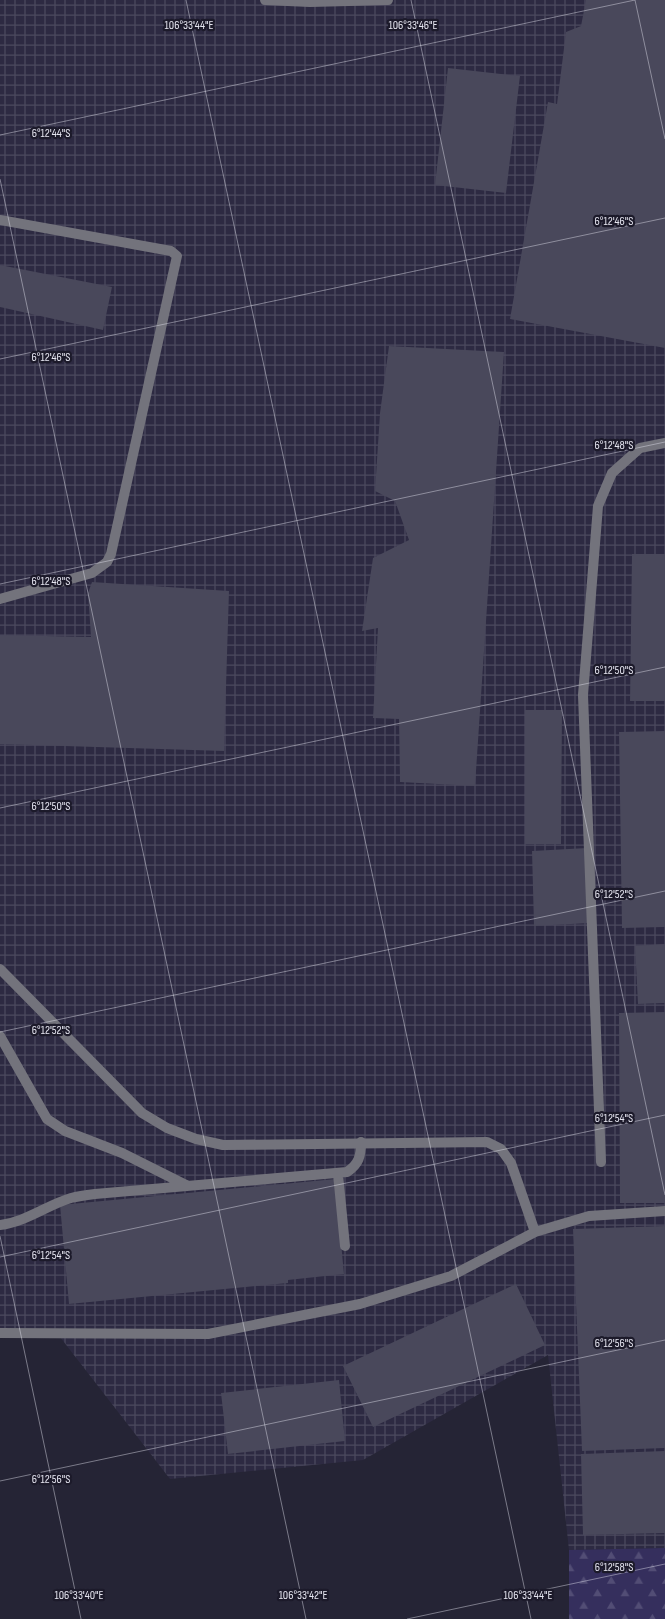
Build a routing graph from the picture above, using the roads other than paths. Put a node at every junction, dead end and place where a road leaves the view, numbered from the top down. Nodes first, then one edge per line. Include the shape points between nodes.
1 (264, 0) edge
2 (388, 0) edge
3 (0, 220) edge
4 (665, 442) edge
5 (0, 599) edge
6 (0, 969) edge
7 (0, 1036) edge
8 (361, 1142) junction
9 (601, 1162) dead end
10 (338, 1174) junction
11 (188, 1186) junction
12 (665, 1211) edge
13 (0, 1224) edge
14 (535, 1232) junction
15 (345, 1246) dead end
16 (0, 1333) edge

1 - 2 street
3 - 5 street via 172,252 177,256 107,562 92,573
4 - 9 street via 640,448 612,473 598,506 583,696
6 - 8 street via 142,1113 167,1128 223,1145
7 - 11 street via 47,1119 65,1131 122,1153
8 - 10 street via 356,1166
8 - 14 street via 487,1142 501,1149 511,1163
10 - 11 street
10 - 15 street
11 - 13 street via 71,1198 9,1224
12 - 14 street via 588,1216
14 - 16 street via 451,1276 360,1304 208,1334

